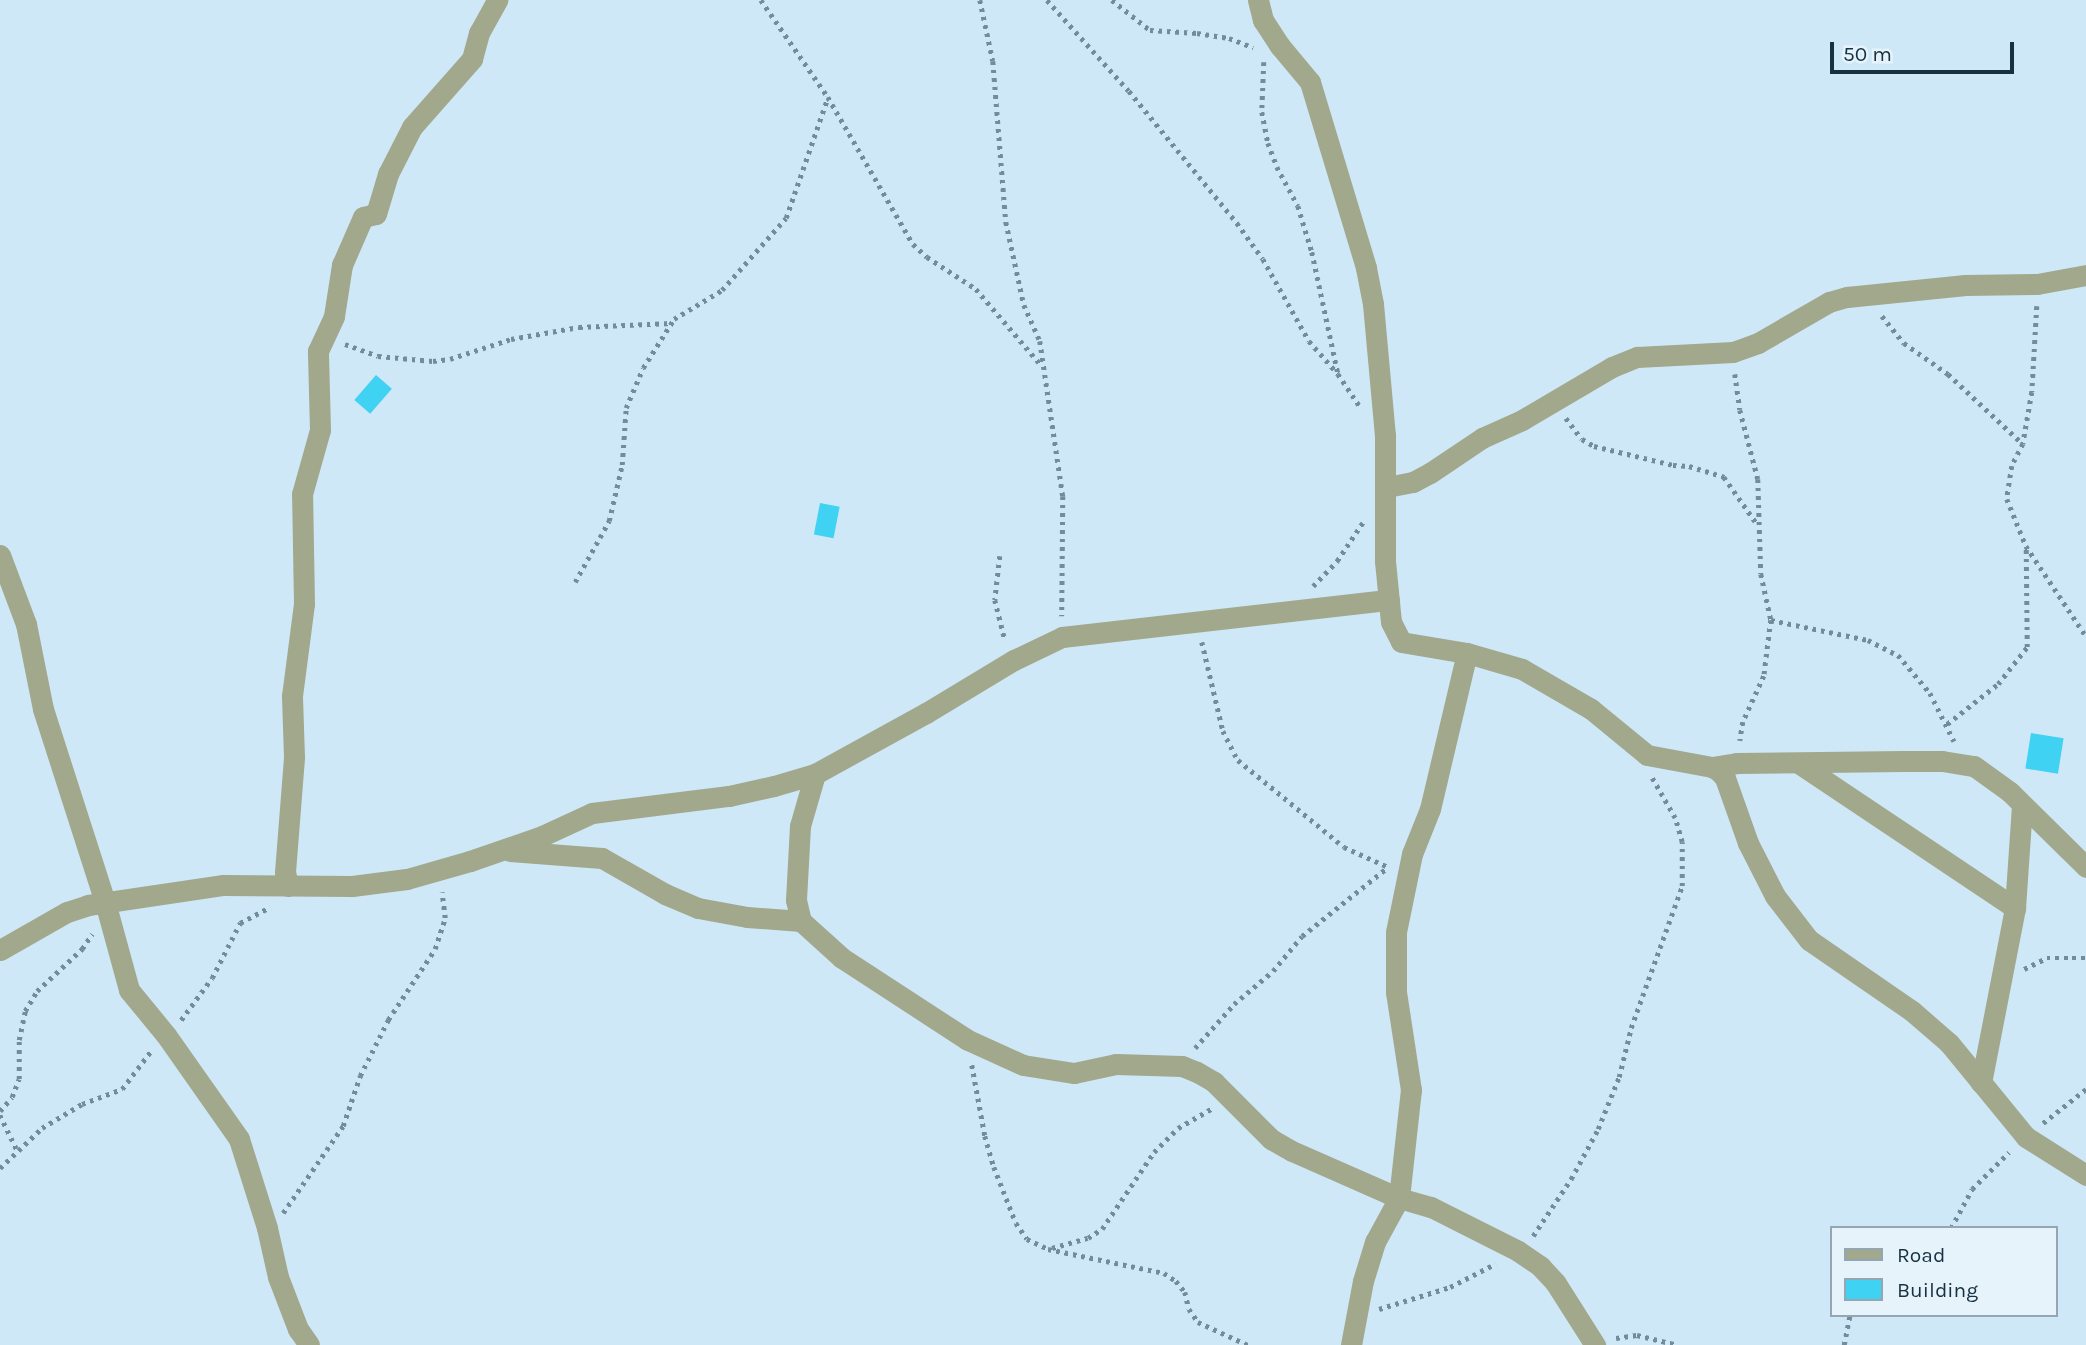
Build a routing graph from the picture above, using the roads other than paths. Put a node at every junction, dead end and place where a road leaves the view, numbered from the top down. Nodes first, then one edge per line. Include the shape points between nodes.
1 (497, 0) edge
2 (1258, 0) edge
3 (2086, 275) edge
4 (1387, 487) junction
5 (0, 555) edge
6 (1389, 600) junction
7 (1466, 653) junction
8 (1800, 764) junction
9 (1712, 767) junction
10 (815, 774) junction
11 (2022, 805) junction
12 (501, 850) junction
13 (2086, 867) edge
14 (288, 886) junction
15 (2015, 908) junction
16 (107, 912) junction
17 (801, 921) junction
18 (0, 950) edge
19 (1981, 1083) junction
20 (2086, 1175) edge
21 (1399, 1198) junction
22 (1602, 1343) edge
23 (309, 1345) edge
24 (1350, 1345) edge

1 - 14 street via 479,33 472,59 412,127 388,174 376,214 363,217 342,265 334,316 317,356 320,430 302,494 304,604 292,696
2 - 4 street via 1263,20 1310,82 1356,231 1373,304
3 - 4 street via 2037,284 1869,294 1829,302 1758,343 1733,352 1637,358 1482,438 1413,482
4 - 6 street
5 - 16 street via 26,624 43,709
6 - 7 street via 1391,622 1401,642
6 - 10 street via 1062,637
7 - 9 street via 1522,669 1561,690 1647,755
7 - 21 street via 1396,932 1394,960 1411,1090
8 - 9 street
8 - 11 street via 1942,761 1974,766
8 - 15 street
9 - 19 street via 1725,778 1748,843 1775,896 1809,940 1912,1011 1949,1043
10 - 12 street via 729,796 592,813
10 - 17 street via 800,826 796,900
11 - 13 street
11 - 15 street
12 - 14 street via 438,871 352,886
12 - 17 street via 602,858 698,908
14 - 16 street via 224,885
15 - 19 street
16 - 18 street via 67,912
16 - 23 street via 129,990 239,1139 278,1277
17 - 21 street via 842,958 968,1040 1023,1065 1054,1072 1074,1073 1116,1064 1182,1066 1213,1082 1281,1145
19 - 20 street via 2026,1137
21 - 22 street via 1454,1217 1518,1251 1555,1282
21 - 24 street via 1375,1242

